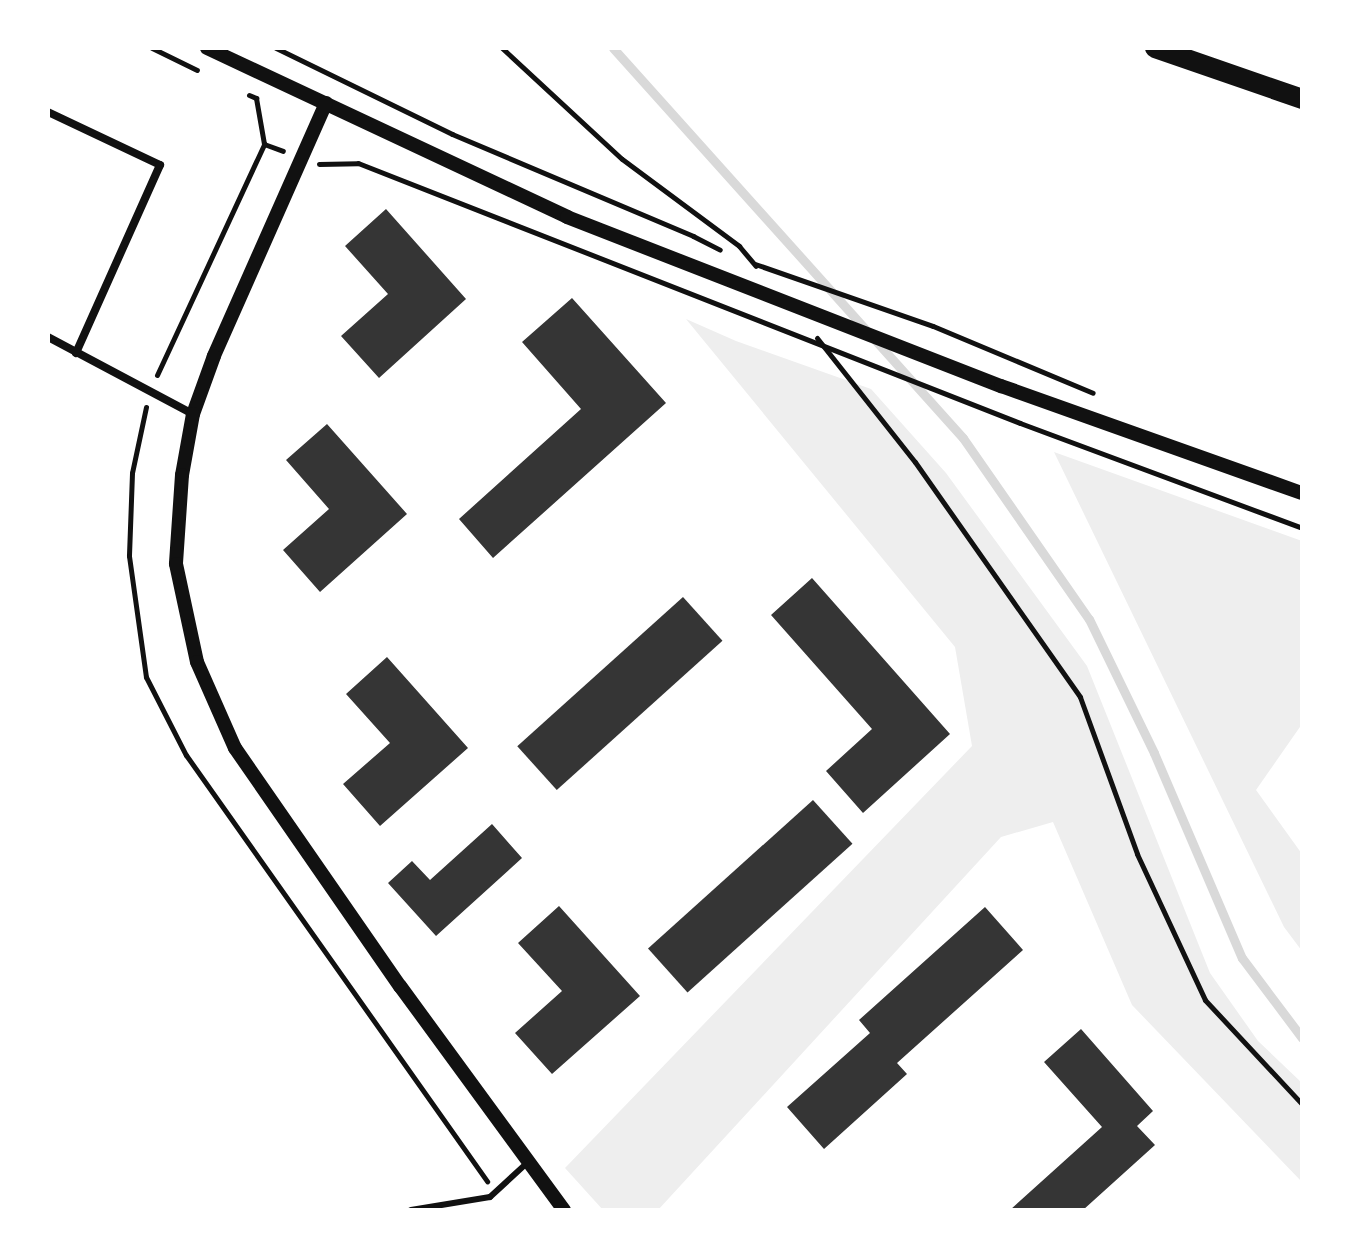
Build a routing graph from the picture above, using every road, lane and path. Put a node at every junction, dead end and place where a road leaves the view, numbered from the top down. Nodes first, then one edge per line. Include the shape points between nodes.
1 (152, 48) edge
2 (207, 48) edge
3 (276, 48) edge
4 (502, 48) edge
5 (1155, 48) edge
6 (204, 73) dead end
7 (243, 92) dead end
8 (1302, 99) edge
9 (326, 103) junction
10 (48, 112) edge
11 (264, 144) junction
12 (302, 158) junction
13 (318, 164) junction
14 (313, 174) dead end
15 (725, 253) dead end
16 (740, 258) dead end
17 (767, 279) dead end
18 (933, 326) dead end
19 (814, 334) dead end
20 (48, 337) edge
21 (76, 353) junction
22 (149, 392) junction
23 (193, 414) junction
24 (1302, 493) edge
25 (1302, 528) edge
26 (1302, 1104) edge
27 (527, 1163) junction
28 (496, 1192) junction
29 (411, 1210) edge
30 (564, 1210) edge

1 - 6 path
2 - 9 street
3 - 15 path via 452,134
4 - 17 path via 622,159 739,246
5 - 8 highway
7 - 11 path via 256,98
9 - 12 street
9 - 24 street via 567,217 1001,386
10 - 21 street via 160,165
11 - 12 path
11 - 22 path
12 - 13 path
12 - 23 street
13 - 14 path
13 - 25 path via 358,163
16 - 18 path
19 - 26 path via 915,462 1080,697 1137,854 1205,1000
20 - 21 street
21 - 22 street
22 - 23 street
22 - 28 path via 132,473 129,556 146,677 186,755
23 - 27 street via 182,475 176,564 197,662 235,748
27 - 28 lane
27 - 30 street
28 - 29 lane

